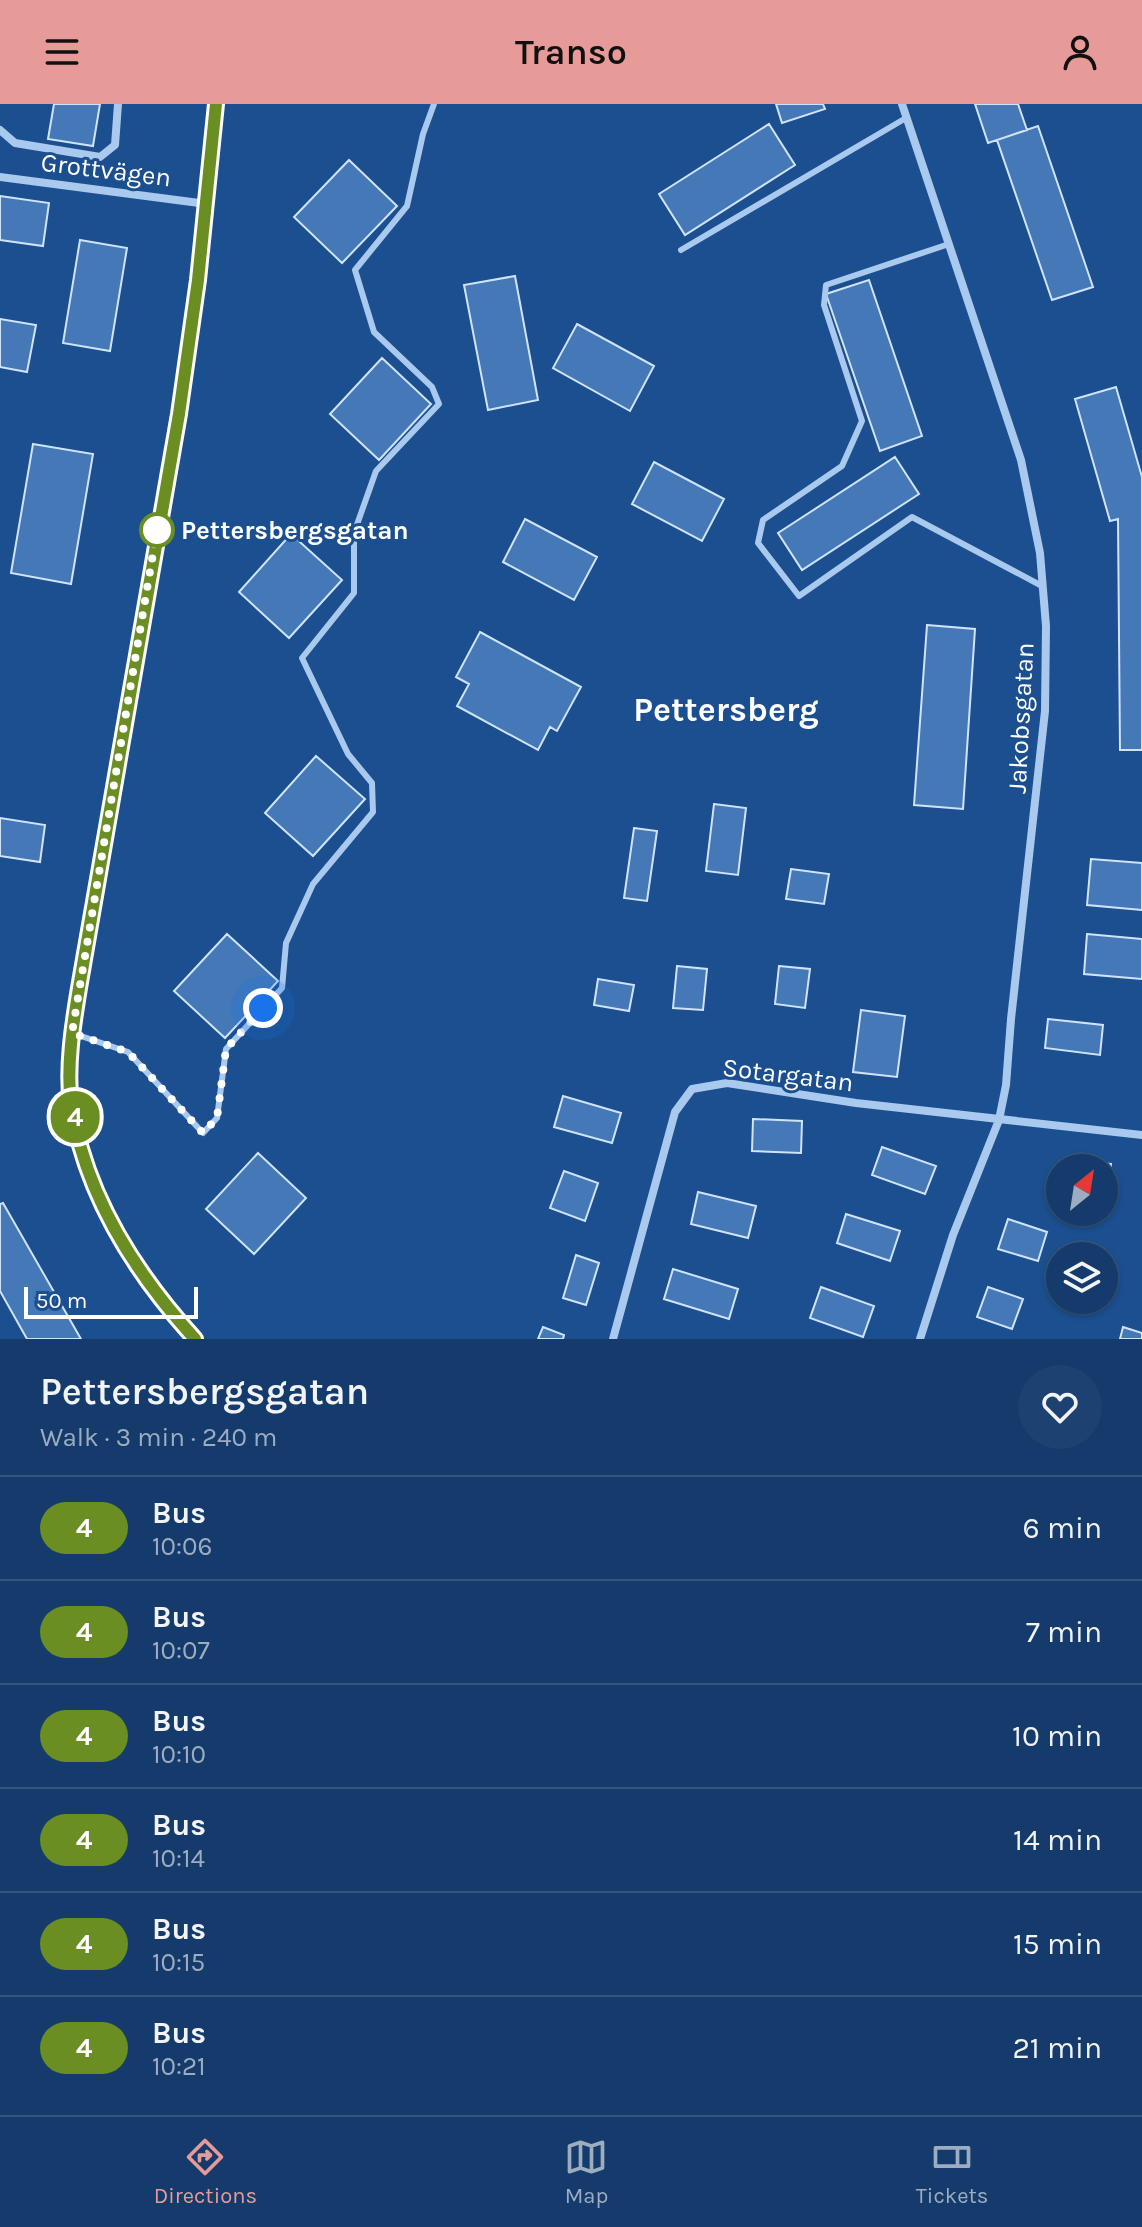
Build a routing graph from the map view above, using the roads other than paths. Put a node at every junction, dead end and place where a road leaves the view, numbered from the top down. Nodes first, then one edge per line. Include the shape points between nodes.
1 (118, 104) edge
2 (216, 104) edge
3 (434, 104) edge
4 (902, 104) edge
5 (906, 118) junction
6 (0, 130) edge
7 (0, 177) edge
8 (207, 204) junction
9 (949, 244) junction
10 (681, 250) dead end
11 (1042, 586) junction
12 (72, 1033) junction
13 (999, 1120) junction
14 (1142, 1135) edge
15 (195, 1339) edge
16 (613, 1339) edge
17 (920, 1339) edge

1 - 6 street via 115,145 100,157 15,143
2 - 8 street
3 - 12 lane via 407,206 355,270 374,332 432,387 439,404 376,471 354,533 354,593 302,658 348,754 372,783 373,812 313,884 286,943 282,988 226,1049 217,1118 203,1133 128,1052
4 - 5 street, Jakobsgatan
5 - 9 street, Jakobsgatan
5 - 10 lane
7 - 8 street, Grottvägen
8 - 12 street via 179,414
9 - 11 street, Jakobsgatan via 1021,460
9 - 11 lane via 826,285 824,305 862,421 842,466 763,520 758,543 799,596 912,517
11 - 13 street, Jakobsgatan via 1045,711
12 - 15 street via 71,1102 107,1218 137,1268
13 - 14 street, Sotargatan
13 - 16 street, Sotargatan via 727,1083 692,1089 675,1112
13 - 17 street, Jakobsgatan via 953,1235

